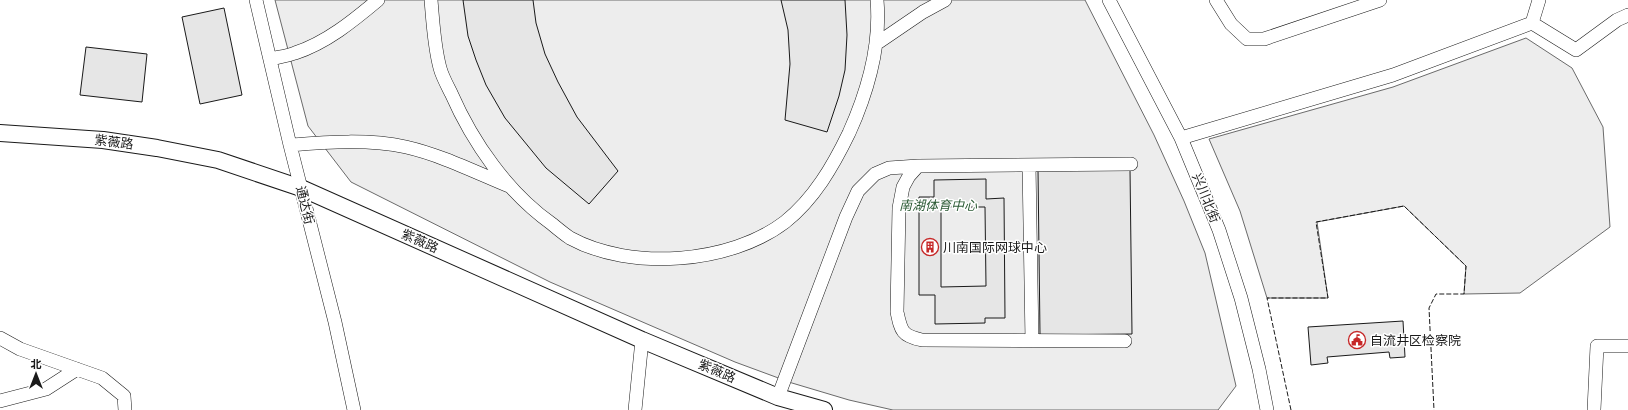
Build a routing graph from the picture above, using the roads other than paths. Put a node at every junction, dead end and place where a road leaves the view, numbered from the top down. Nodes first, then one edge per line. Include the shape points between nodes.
1 (256, 0) edge
2 (378, 0) edge
3 (431, 0) edge
4 (877, 0) edge
5 (945, 0) edge
6 (1109, 0) edge
7 (1216, 0) edge
8 (1380, 0) edge
9 (1539, 0) edge
10 (1628, 15) edge
11 (1532, 23) junction
12 (876, 44) junction
13 (271, 59) junction
14 (0, 133) edge
15 (1181, 138) junction
16 (290, 145) junction
17 (1131, 164) dead end
18 (1029, 165) junction
19 (918, 166) junction
20 (510, 187) junction
21 (301, 188) junction
22 (0, 338) edge
23 (642, 340) junction
24 (1032, 341) junction
25 (1125, 341) dead end
26 (1628, 346) edge
27 (78, 369) junction
28 (778, 397) junction
29 (0, 401) edge
30 (125, 410) edge
31 (354, 410) edge
32 (635, 410) edge
33 (824, 410) edge
34 (1267, 410) edge
35 (1594, 410) edge

1 - 13 street, 通达街
2 - 13 street via 321,42 295,53
3 - 20 street via 440,69 458,108 493,165
4 - 12 street
5 - 12 street
6 - 15 street, 兴川北街
7 - 8 street via 1231,24 1247,40 1264,40
9 - 11 street
10 - 11 street via 1576,50
11 - 15 street via 1393,75
12 - 20 street via 855,119 825,178 785,222 759,238 703,256 636,258 599,250 570,238 533,211
13 - 16 street, 通达街
14 - 21 main road, 紫薇路 via 103,140 157,148 218,160
15 - 34 street, 兴川北街 via 1219,230 1241,298
16 - 20 street via 337,142 406,147 456,164
16 - 21 street, 通达街
17 - 18 street
18 - 19 street
18 - 24 street
19 - 24 street via 903,187 899,208 897,312 901,328 910,338 922,340
19 - 28 street via 889,168 875,174 858,191
21 - 23 main road, 紫薇路
21 - 31 street, 通达街
22 - 27 street via 20,349
23 - 28 main road, 紫薇路
23 - 32 street
24 - 25 street
26 - 35 street via 1596,346
27 - 29 street via 46,389
27 - 30 street via 102,378 124,396
28 - 33 main road, 紫薇路

